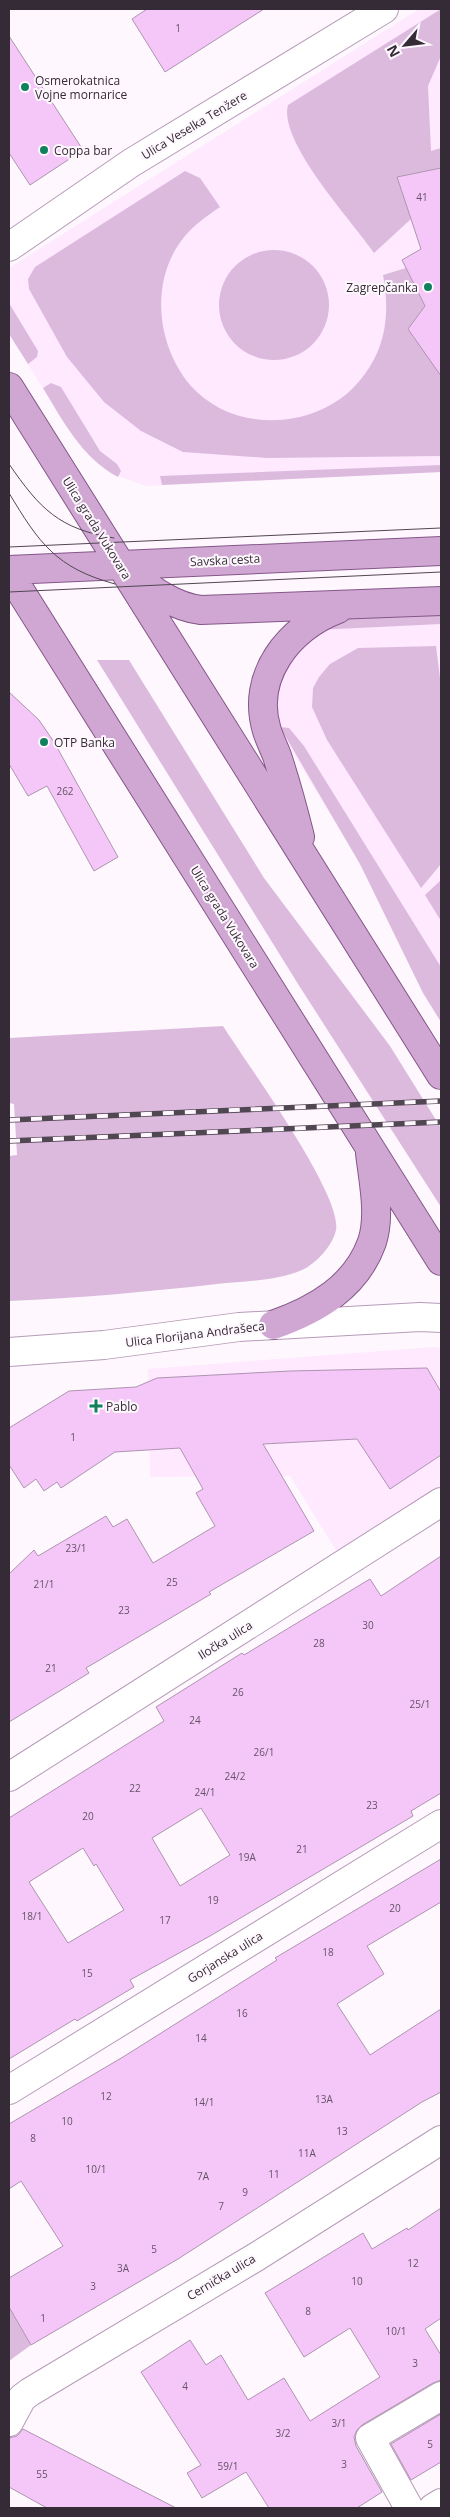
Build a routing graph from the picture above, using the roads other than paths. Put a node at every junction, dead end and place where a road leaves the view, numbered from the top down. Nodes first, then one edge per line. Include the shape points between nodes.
1 (384, 9) edge
2 (9, 247) edge
3 (9, 387) edge
4 (441, 551) edge
5 (120, 565) junction
6 (9, 571) edge
7 (441, 601) edge
8 (348, 605) junction
9 (304, 858) junction
10 (441, 1075) edge
11 (370, 1147) junction
12 (441, 1261) edge
13 (441, 1318) edge
14 (273, 1325) junction
15 (9, 1352) edge
16 (441, 1502) edge
17 (9, 1777) edge
18 (441, 1824) edge
19 (9, 2090) edge
20 (441, 2140) edge
21 (441, 2396) edge
22 (9, 2422) edge
23 (441, 2503) edge
24 (409, 2508) edge
25 (433, 2508) edge

1 - 2 street, Ulica Veselka Tenžere via 131,163
3 - 5 main road, Ulica grada Vukovara
4 - 5 main road, Savska cesta
5 - 6 main road, Savska cesta
5 - 8 main road via 147,586 187,608 218,610
5 - 9 main road, Ulica grada Vukovara
6 - 11 main road, Ulica grada Vukovara
7 - 8 main road
8 - 9 main road via 310,622 295,635 272,664 266,683 264,712 267,731 290,796
9 - 10 main road, Ulica grada Vukovara
11 - 12 main road, Ulica grada Vukovara
11 - 14 main road via 375,1216 372,1241 366,1254 340,1290 323,1303
13 - 14 street, Ulica Florijana Andrašeca
14 - 15 street, Ulica Florijana Andrašeca via 65,1349
16 - 17 street, Iločka ulica
18 - 19 street, Gorjanska ulica
20 - 22 street, Cernička ulica via 256,2257 30,2392 22,2398
21 - 24 street via 370,2438
23 - 25 street

